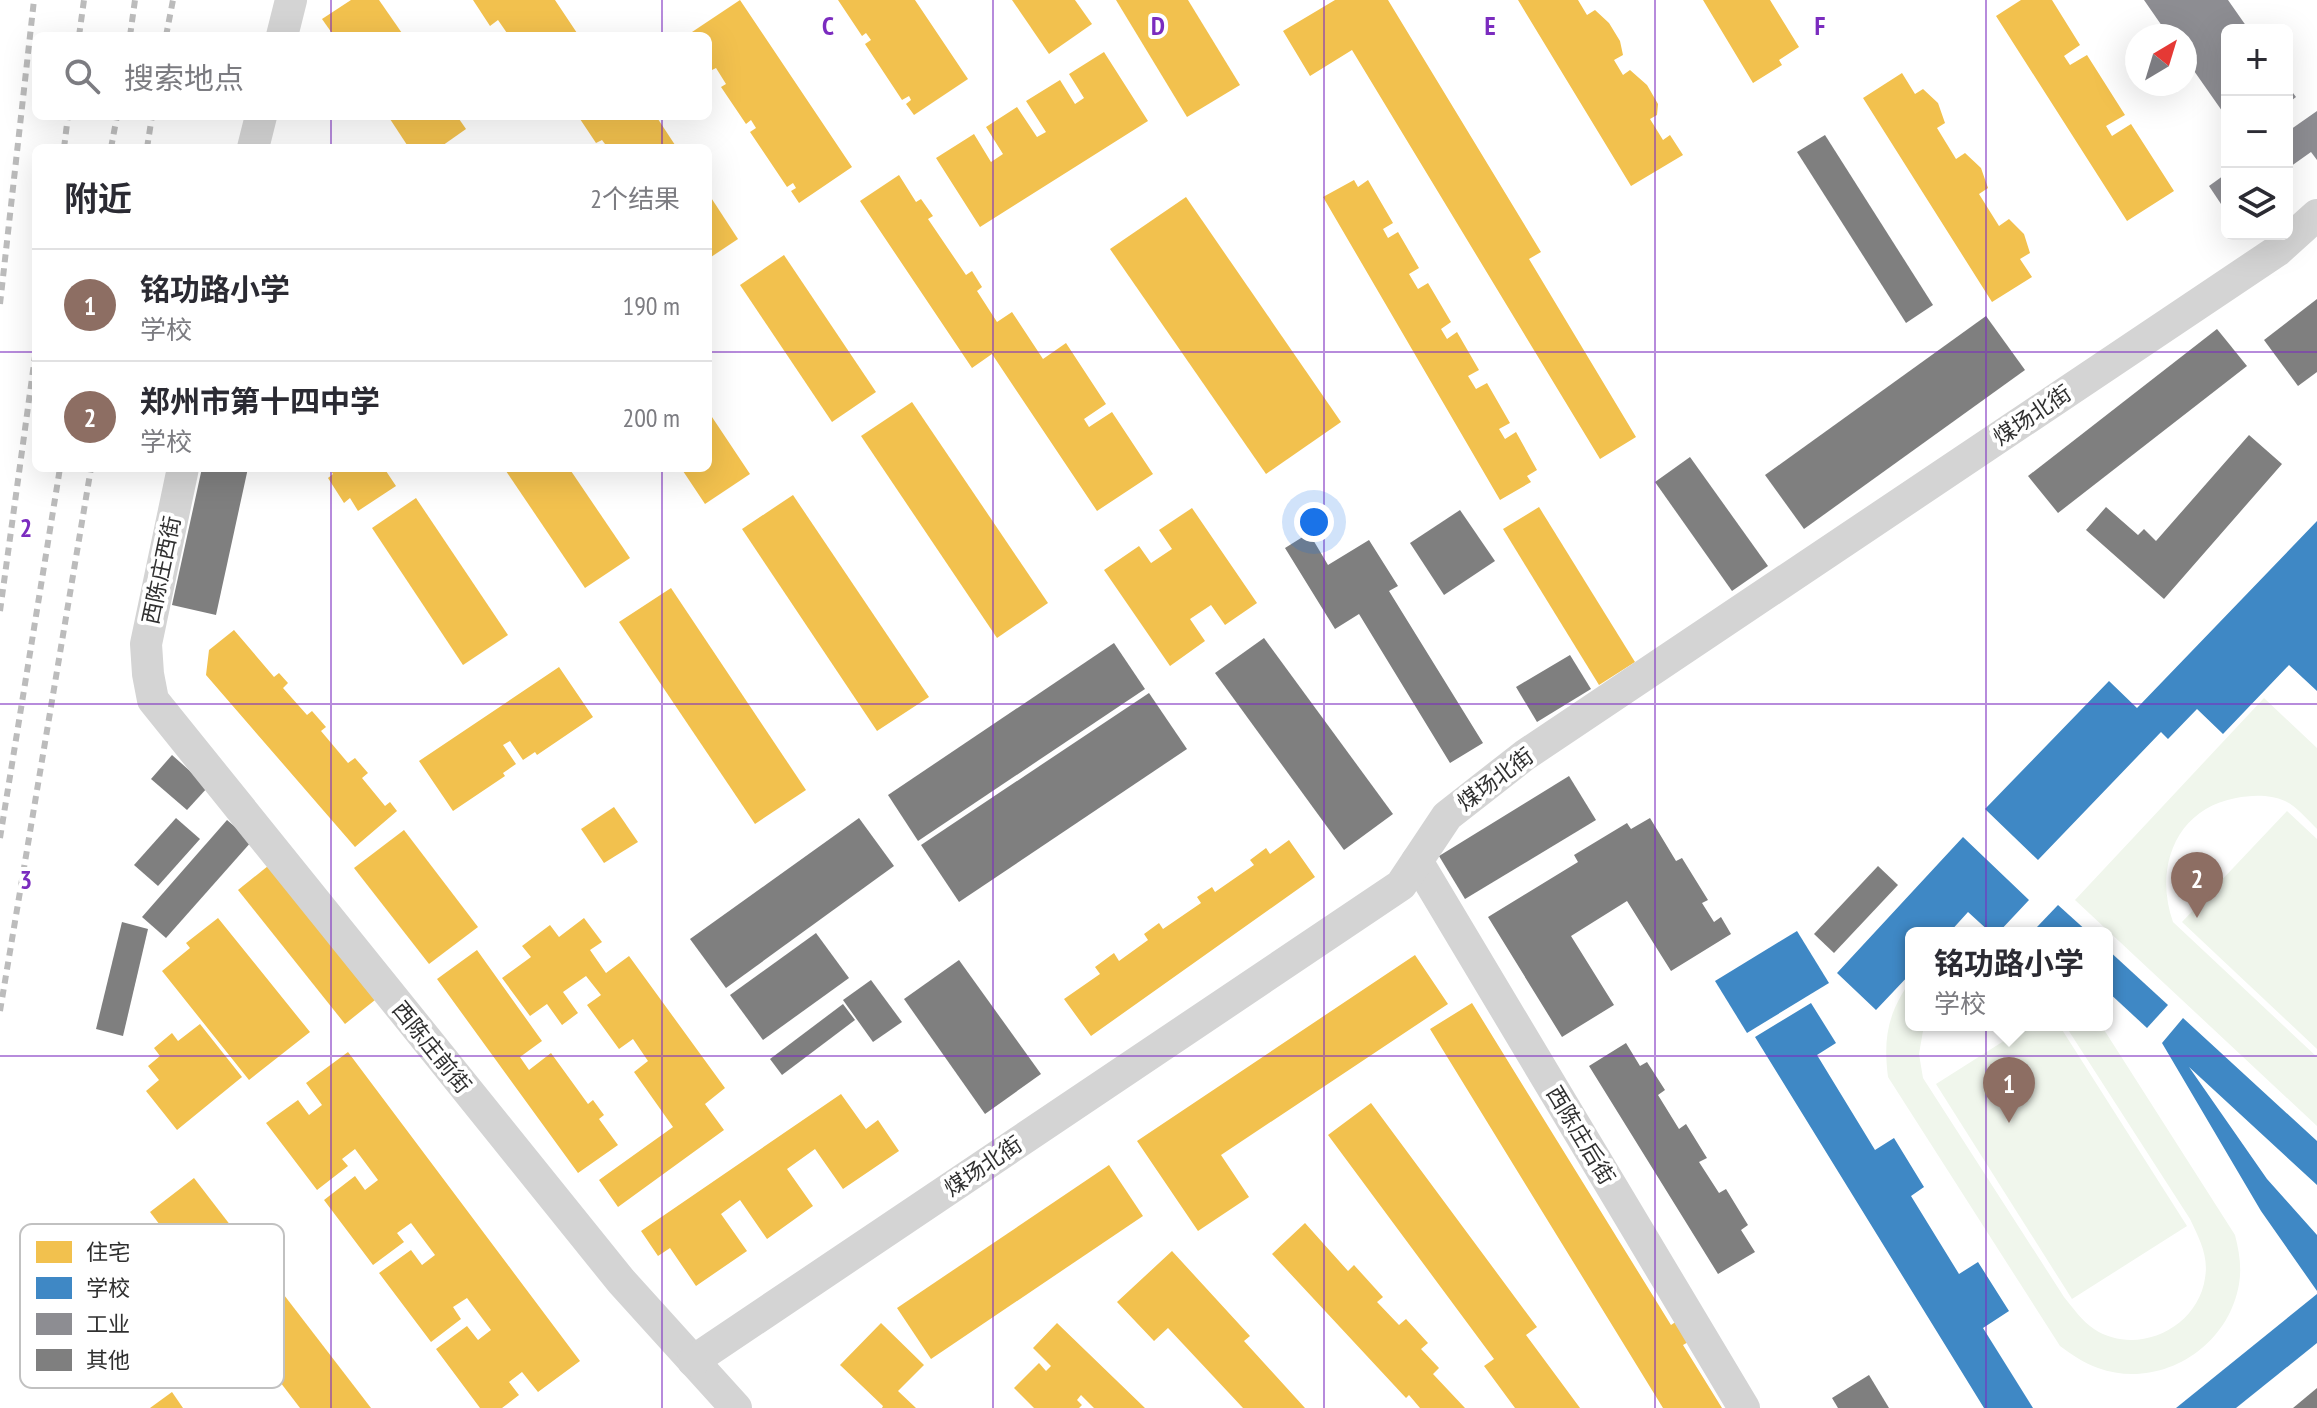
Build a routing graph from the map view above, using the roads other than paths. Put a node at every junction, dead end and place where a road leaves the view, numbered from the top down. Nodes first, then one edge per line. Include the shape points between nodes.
1 (291, 0) edge
2 (283, 32) edge
3 (260, 120) edge
4 (254, 144) edge
5 (2317, 215) edge
6 (182, 472) edge
7 (148, 674) joint
8 (1417, 861) junction
9 (693, 1361) junction
10 (736, 1408) edge
11 (1744, 1408) edge

1 - 2 street
3 - 4 street
5 - 8 street, 煤场北街 via 2277,251 1525,755 1447,816
6 - 7 street, 西陈庄西街 via 146,644
7 - 9 street, 西陈庄前街 via 153,700 621,1281
8 - 9 street, 煤场北街 via 1401,885
8 - 11 street, 西陈庄后街
9 - 10 street, 西陈庄前街

